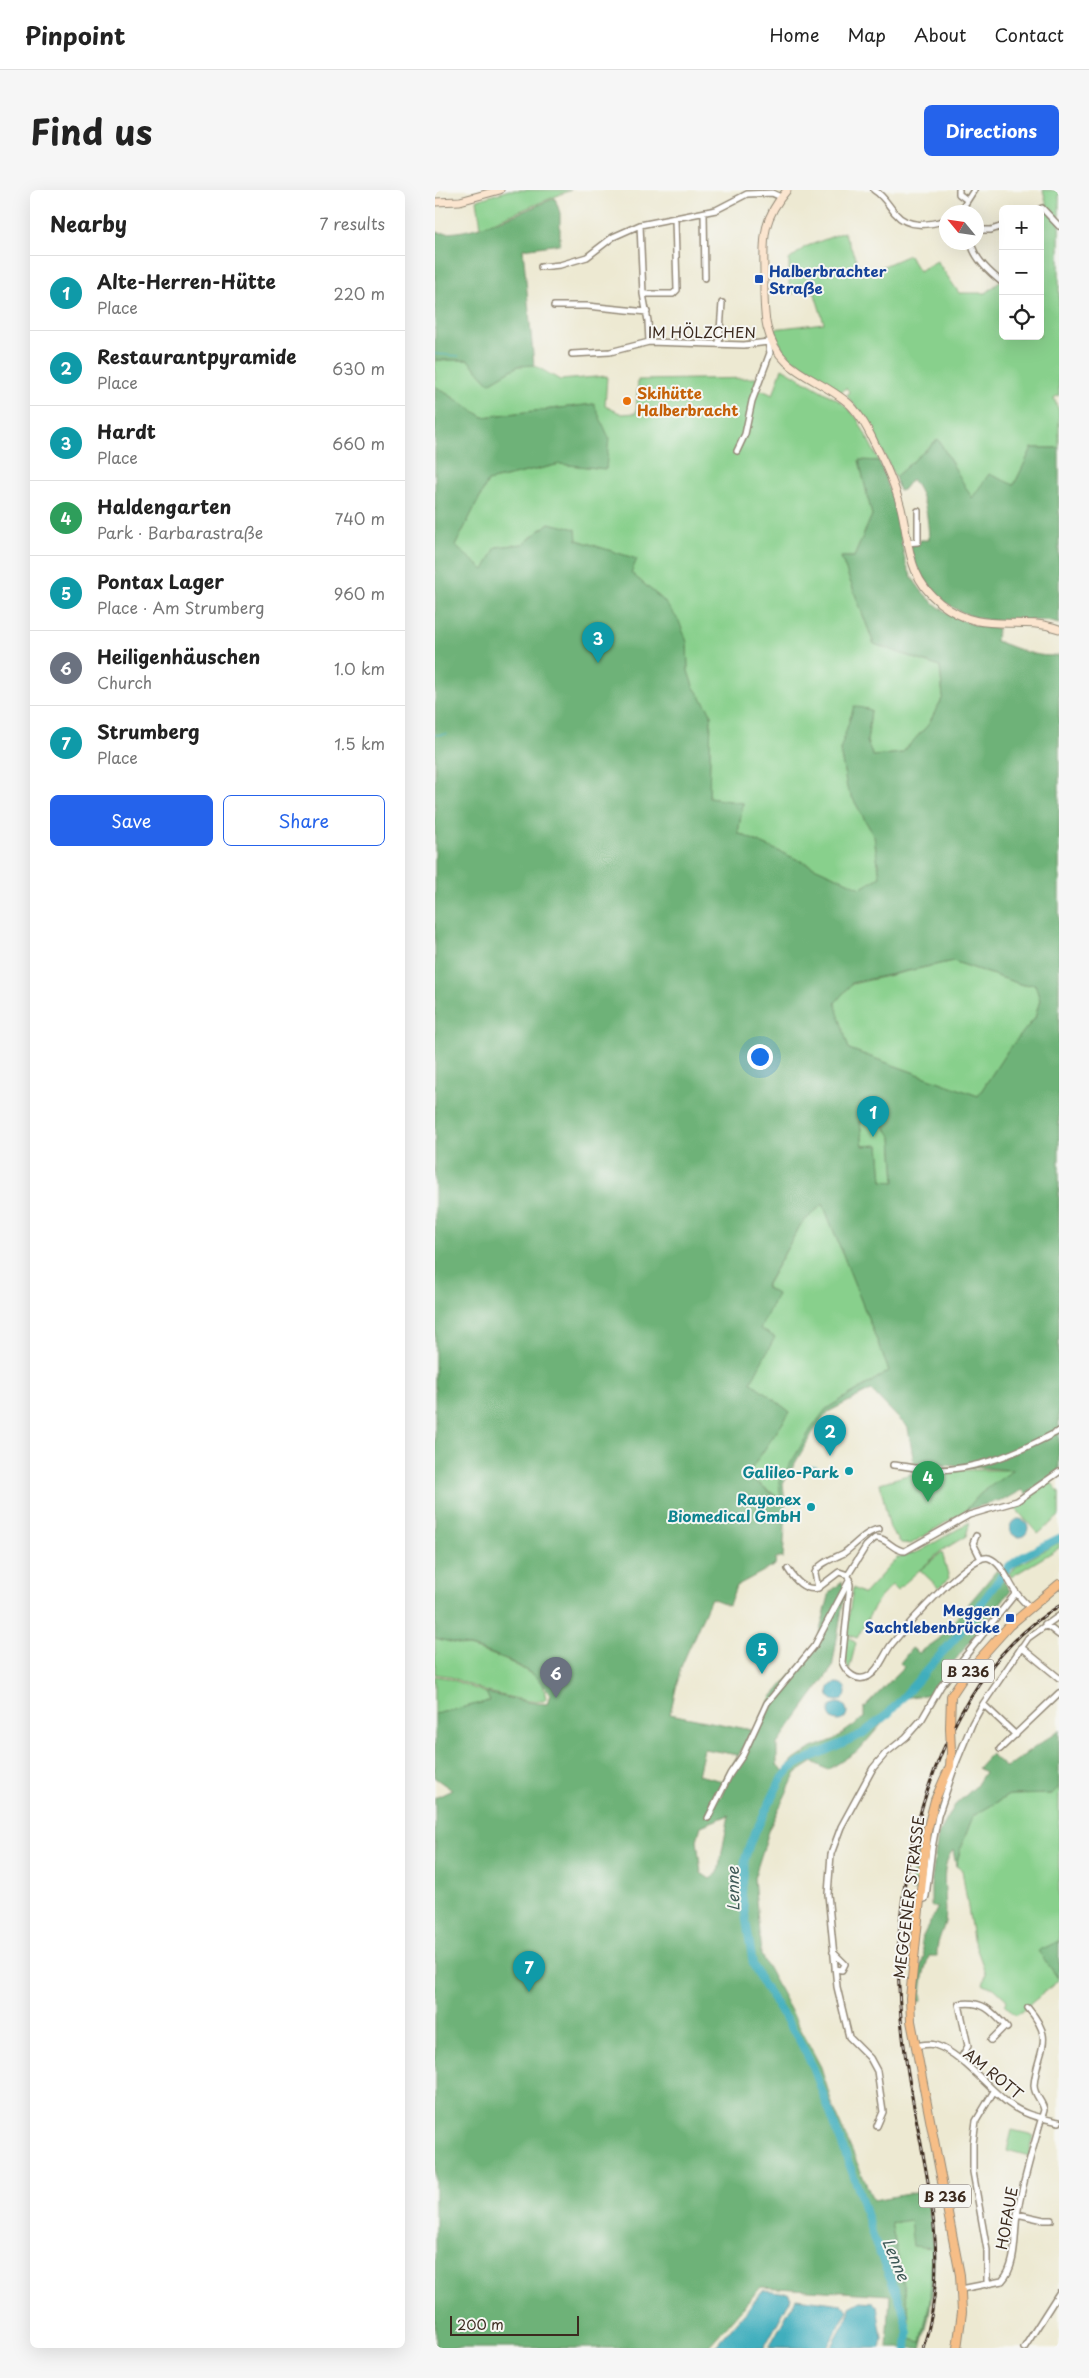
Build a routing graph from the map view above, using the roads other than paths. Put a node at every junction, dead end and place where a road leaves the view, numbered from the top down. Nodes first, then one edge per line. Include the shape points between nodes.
1 (500, 190) edge
2 (787, 190) edge
3 (874, 190) edge
4 (959, 190) edge
5 (974, 190) edge
6 (781, 197) junction
7 (967, 200) junction
8 (435, 202) edge
9 (964, 205) edge
10 (1044, 210) edge
11 (703, 213) junction
12 (675, 219) junction
13 (939, 221) edge
14 (640, 225) junction
15 (1059, 226) edge
16 (999, 227) edge
17 (984, 230) edge
18 (973, 250) edge
19 (541, 267) dead end
20 (705, 278) dead end
21 (999, 280) edge
22 (643, 294) junction
23 (722, 303) dead end
24 (554, 306) dead end
25 (647, 312) junction
26 (770, 341) junction
27 (649, 342) junction
28 (719, 344) junction
29 (572, 354) dead end
30 (737, 452) dead end
31 (919, 511) dead end
32 (906, 543) junction
33 (1059, 629) edge
34 (1059, 1431) edge
35 (893, 1465) dead end
36 (1059, 1472) edge
37 (879, 1529) dead end
38 (976, 1536) dead end
39 (981, 1559) junction
40 (788, 1568) dead end
41 (849, 1577) junction
42 (1059, 1584) edge
43 (818, 1588) junction
44 (1015, 1591) junction
45 (1030, 1608) junction
46 (1059, 1616) edge
47 (1045, 1624) junction
48 (1059, 1635) edge
49 (1021, 1647) junction
50 (1059, 1678) edge
51 (1059, 1693) edge
52 (983, 1704) junction
53 (1016, 1735) junction
54 (1000, 1748) dead end
55 (708, 1818) dead end
56 (920, 1899) junction
57 (833, 1952) junction
58 (835, 1969) junction
59 (1029, 2008) dead end
60 (991, 2040) dead end
61 (915, 2046) junction
62 (960, 2060) junction
63 (994, 2091) junction
64 (1042, 2118) junction
65 (1059, 2122) edge
66 (877, 2126) dead end
67 (1017, 2214) junction
68 (1051, 2220) dead end
69 (987, 2285) junction
70 (961, 2289) junction
71 (1059, 2294) edge
72 (957, 2348) edge
73 (1024, 2348) edge

1 - 8 main road via 466,200
2 - 6 main road
3 - 13 street via 907,222
4 - 7 street
5 - 7 street
6 - 11 street via 772,193 747,194
6 - 26 main road via 768,218 763,249 765,315
7 - 9 street
10 - 15 street
11 - 12 street
11 - 20 street
12 - 14 street
12 - 22 street via 677,290 673,294
14 - 19 street via 613,237 587,257
14 - 22 street
16 - 17 street
18 - 21 street
22 - 25 street
23 - 28 street
24 - 25 street
25 - 27 street
26 - 28 street, IM HÖLZCHEN
26 - 30 street via 770,353
26 - 32 main road via 795,370 841,397 860,416 893,484
27 - 28 street, IM HÖLZCHEN
27 - 29 street, IM HÖLZCHEN via 610,352
31 - 32 street via 918,542
32 - 33 main road via 911,562 923,584 942,604 969,619 993,624 1039,624
34 - 35 street via 1014,1454 978,1464 931,1470
36 - 41 street via 1017,1501 969,1515 905,1551 875,1538 866,1546
37 - 43 street via 819,1567 815,1573
38 - 39 street via 973,1543
39 - 41 street via 961,1571 895,1641 874,1672 866,1678 851,1675 842,1662
39 - 44 street via 991,1559 999,1566
40 - 43 street via 799,1584
41 - 43 street via 839,1572
41 - 55 street via 815,1645 769,1699
42 - 45 main road, MEGGENER STRASSE / B 236
44 - 45 street
44 - 57 street via 944,1682 923,1719 878,1760 841,1827 831,1854 827,1880
45 - 56 main road, MEGGENER STRASSE / B 236, bridge via 987,1648 957,1686 950,1703 950,1766 935,1800 927,1831
46 - 47 street
47 - 48 street
47 - 49 street
49 - 50 street
49 - 52 street
51 - 53 street
52 - 53 street
52 - 56 street via 943,1799 926,1896
53 - 54 street
56 - 61 main road, MEGGENER STRASSE / B 236 via 910,1998
57 - 58 street
57 - 58 street via 845,1964 842,1970
58 - 66 street via 849,2037 873,2061 877,2071 883,2112
59 - 64 street via 1039,2020 1045,2040 1034,2086 1044,2107
60 - 62 street via 1006,2027 986,2007 972,2002 959,2004 968,2046
61 - 62 street, AM ROTT via 933,2044
61 - 70 main road, B 236
62 - 63 street, AM ROTT
63 - 64 street, AM ROTT via 1021,2111
63 - 69 street via 976,2121 973,2144 973,2172 987,2250
64 - 65 street, AM ROTT
64 - 67 street, HOFAUE
67 - 68 street
67 - 69 street, HOFAUE via 1008,2272 1002,2281
69 - 70 street, HOFAUE
70 - 72 main road, B 236 via 962,2312
71 - 73 street

